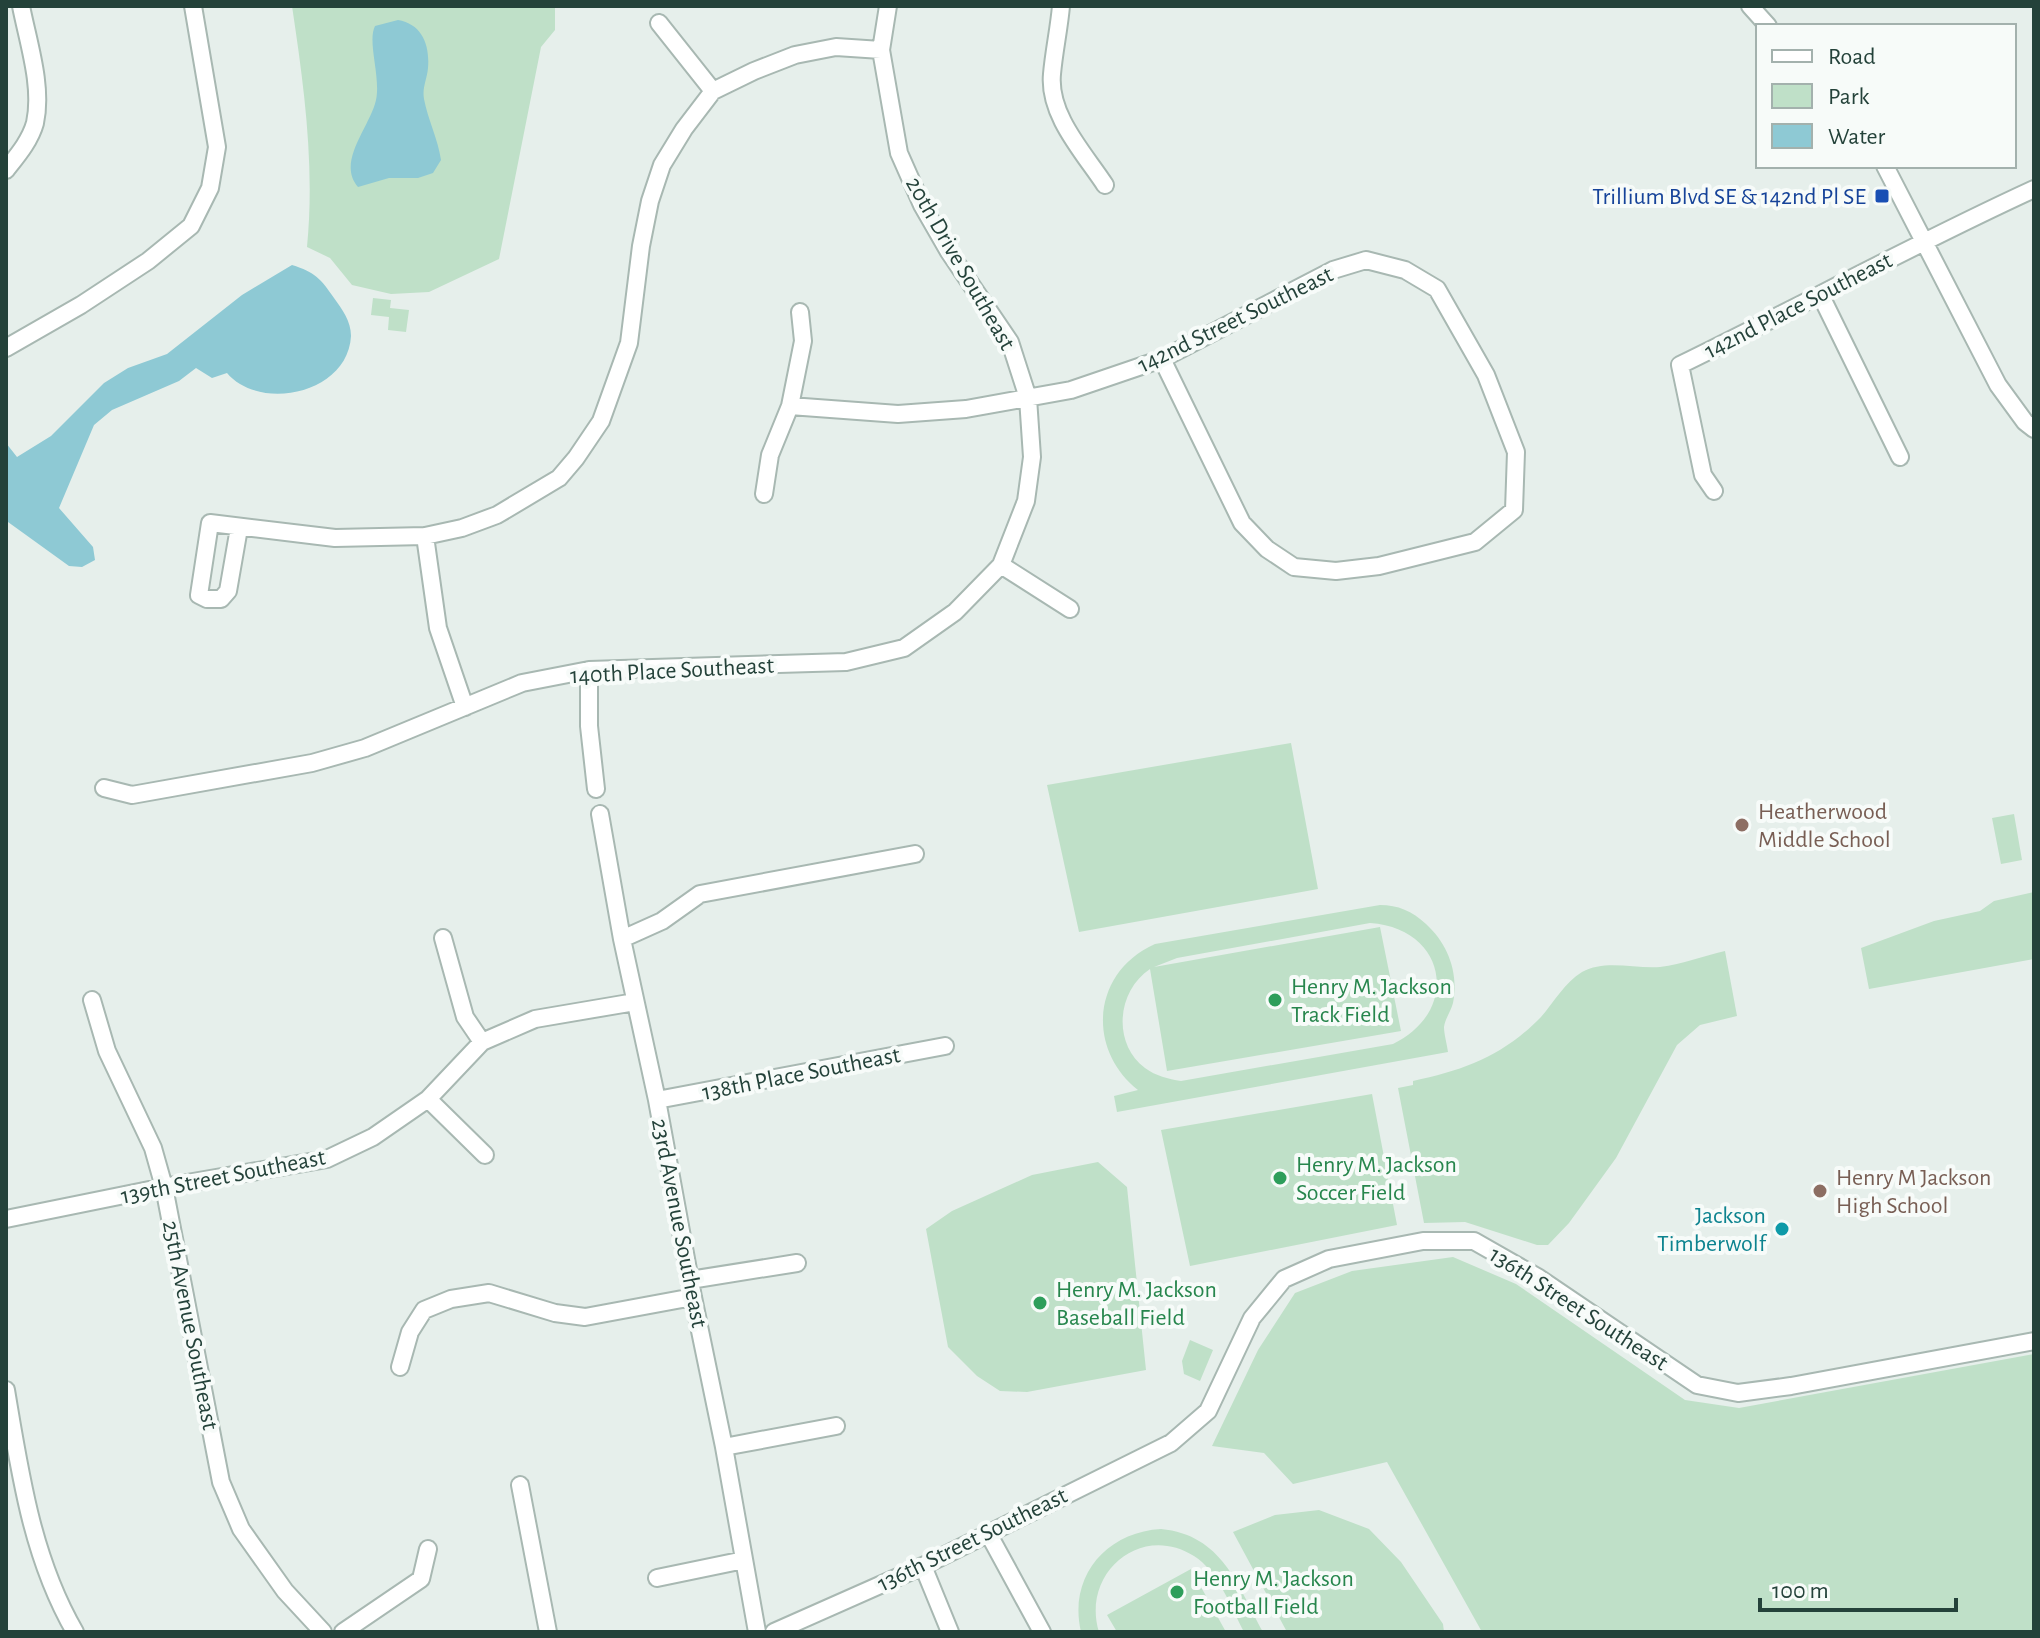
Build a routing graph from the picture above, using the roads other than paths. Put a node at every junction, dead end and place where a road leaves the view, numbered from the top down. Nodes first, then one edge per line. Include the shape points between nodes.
1 (21, 6) edge
2 (193, 6) edge
3 (888, 6) edge
4 (1061, 6) edge
5 (1750, 6) edge
6 (659, 23) dead end
7 (1766, 24) edge
8 (881, 50) junction
9 (713, 91) junction
10 (1886, 168) edge
11 (6, 170) edge
12 (1105, 185) dead end
13 (2034, 189) edge
14 (1924, 240) junction
15 (1821, 296) junction
16 (800, 312) dead end
17 (6, 348) edge
18 (1162, 359) junction
19 (1028, 398) junction
20 (790, 406) junction
21 (2034, 429) edge
22 (1900, 457) dead end
23 (1714, 491) dead end
24 (764, 494) dead end
25 (239, 528) junction
26 (425, 536) junction
27 (1001, 565) junction
28 (1070, 609) dead end
29 (589, 670) junction
30 (465, 707) junction
31 (104, 788) dead end
32 (596, 789) dead end
33 (600, 814) dead end
34 (915, 854) dead end
35 (443, 938) dead end
36 (622, 939) junction
37 (92, 1000) dead end
38 (635, 1002) junction
39 (482, 1042) junction
40 (945, 1046) dead end
41 (428, 1099) junction
42 (657, 1100) junction
43 (485, 1155) dead end
44 (164, 1187) junction
45 (6, 1219) edge
46 (797, 1263) dead end
47 (691, 1288) junction
48 (2034, 1341) edge
49 (400, 1367) dead end
50 (6, 1390) edge
51 (836, 1426) dead end
52 (724, 1447) junction
53 (520, 1485) dead end
54 (988, 1533) junction
55 (428, 1549) dead end
56 (744, 1560) junction
57 (923, 1566) junction
58 (657, 1578) dead end
59 (75, 1632) edge
60 (323, 1632) edge
61 (343, 1632) edge
62 (548, 1632) edge
63 (757, 1632) edge
64 (774, 1632) edge
65 (950, 1632) edge
66 (1042, 1632) edge

1 - 11 street via 36,84 35,122
2 - 17 street via 217,147 210,188 191,226 148,261
3 - 8 street, 20th Drive Southeast
4 - 12 street via 1051,77 1058,113
5 - 7 street
6 - 9 street
8 - 9 street via 836,47 795,55
8 - 19 street, 20th Drive Southeast via 899,153 949,252 1010,342
9 - 26 street via 662,165 641,246 629,343 601,421 559,478 497,515
10 - 14 street
13 - 14 street, 142nd Place Southeast
14 - 15 street, 142nd Place Southeast
14 - 21 street via 1998,385
15 - 22 street
15 - 23 street, 142nd Place Southeast via 1680,365 1703,475
16 - 20 street via 803,341
18 - 18 street, 142nd Street Southeast via 1242,523 1294,567 1336,571 1379,566 1475,542 1514,510 1516,452 1486,375 1437,289 1405,270 1366,260 1333,270
18 - 19 street, 142nd Street Southeast via 1071,390
19 - 20 street, 142nd Street Southeast via 898,414
19 - 27 street, 20th Drive Southeast via 1032,457 1026,501
20 - 24 street via 770,455
25 - 25 street via 210,523 199,595 221,599 228,591
25 - 26 street via 335,538
26 - 30 street via 438,628
27 - 28 street
27 - 29 street, 140th Place Southeast via 955,612 904,648 846,662
29 - 30 street, 140th Place Southeast via 522,683
29 - 32 street
30 - 31 street, 140th Place Southeast via 365,748 312,763 132,795
33 - 36 street, 23rd Avenue Southeast
34 - 36 street via 700,894 662,921
35 - 39 street via 465,1017
36 - 38 street, 23rd Avenue Southeast
37 - 44 street, 25th Avenue Southeast via 107,1051 153,1148
38 - 39 street, 139th Street Southeast via 535,1019
38 - 42 street, 23rd Avenue Southeast
39 - 41 street, 139th Street Southeast
40 - 42 street, 138th Place Southeast
41 - 43 street
41 - 44 street, 139th Street Southeast via 373,1137 327,1159
42 - 47 street, 23rd Avenue Southeast
44 - 45 street, 139th Street Southeast
44 - 60 street, 25th Avenue Southeast via 221,1482 241,1529 285,1591
46 - 47 street
47 - 49 street via 585,1317 489,1293 451,1299 424,1310 410,1332
47 - 52 street, 23rd Avenue Southeast
48 - 54 street, 136th Street Southeast via 1738,1393 1697,1385 1539,1278 1474,1241 1423,1241 1329,1259 1284,1279 1252,1318 1208,1411 1171,1443
50 - 59 street via 36,1539
51 - 52 street
52 - 56 street, 23rd Avenue Southeast
53 - 62 street
54 - 57 street, 136th Street Southeast
54 - 66 street
55 - 61 street via 421,1579
56 - 58 street
56 - 63 street, 23rd Avenue Southeast
57 - 64 street, 136th Street Southeast
57 - 65 street

